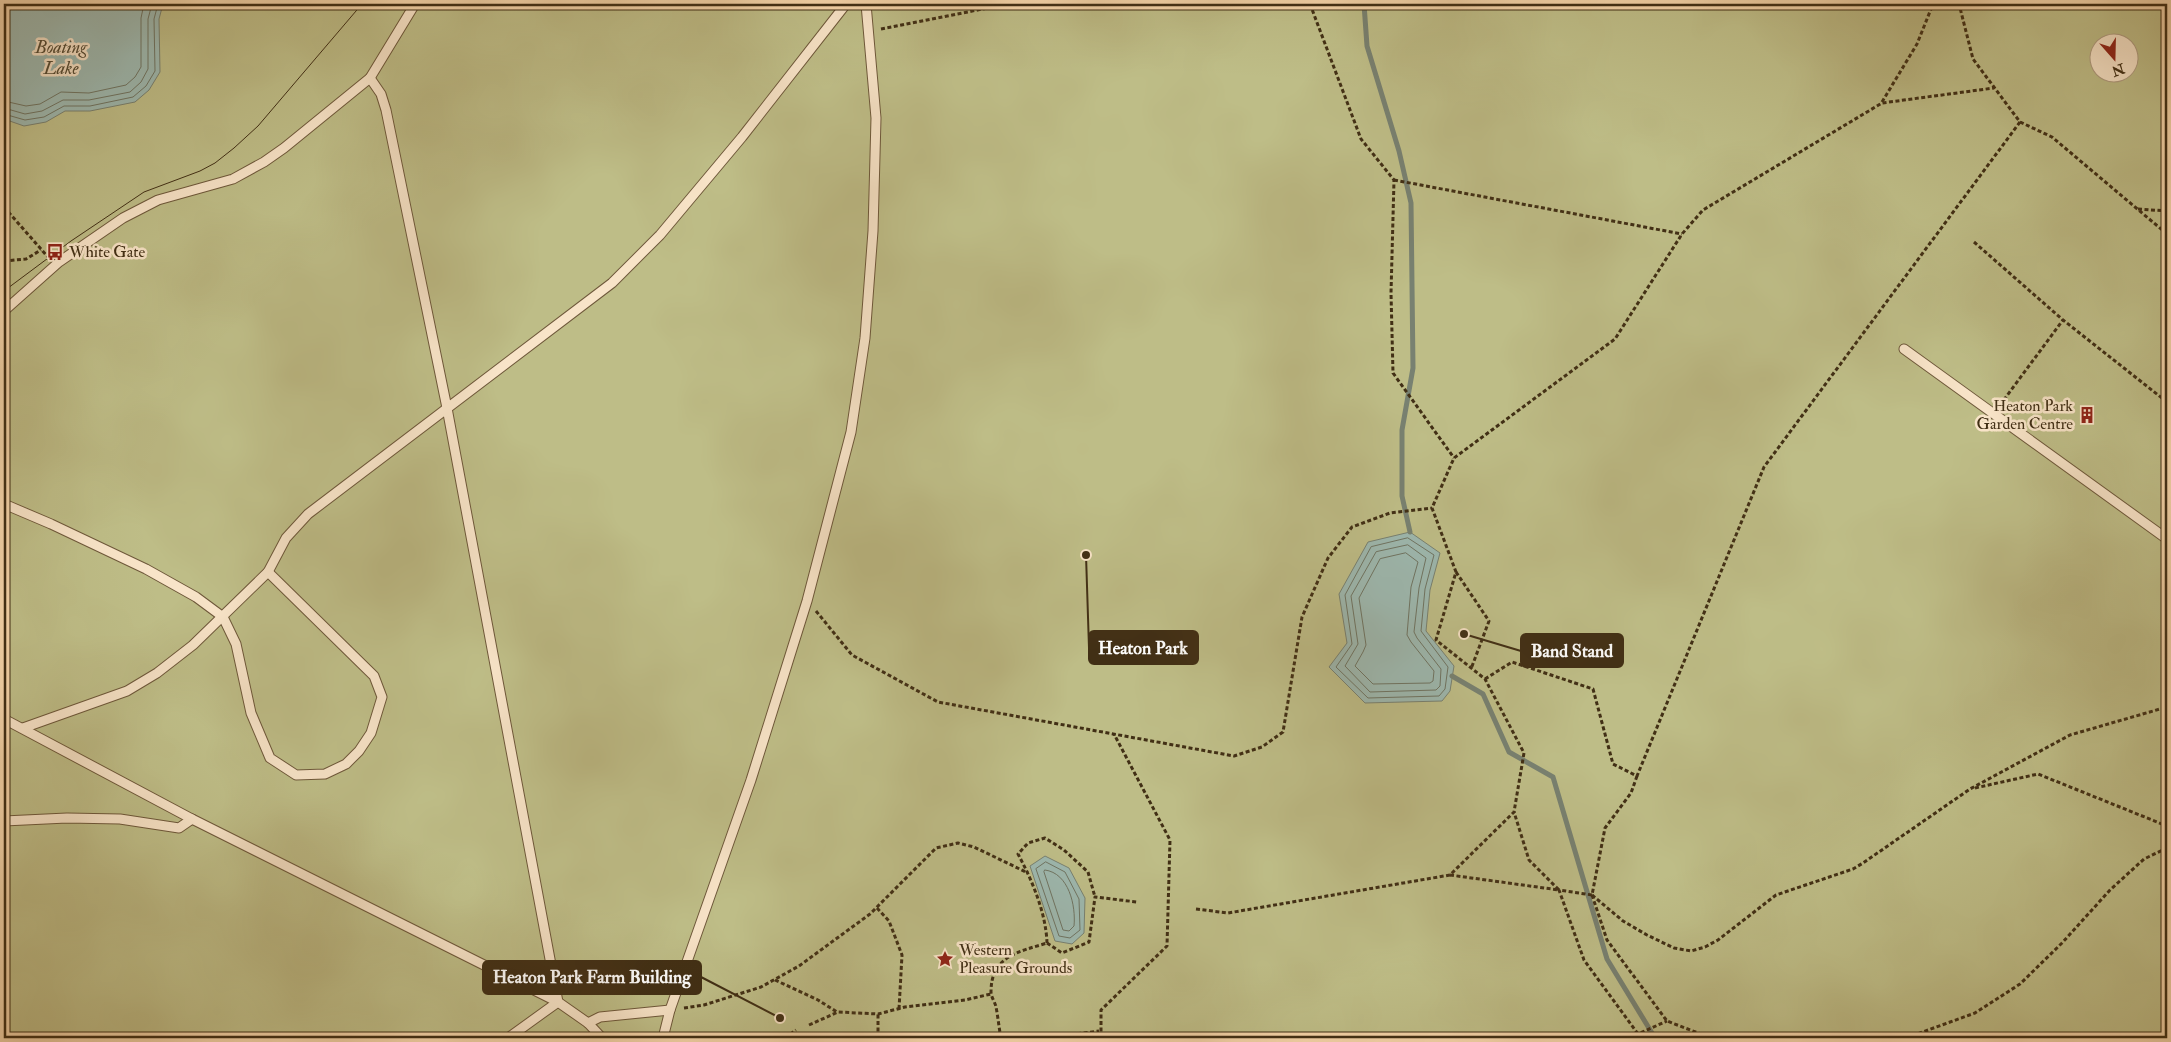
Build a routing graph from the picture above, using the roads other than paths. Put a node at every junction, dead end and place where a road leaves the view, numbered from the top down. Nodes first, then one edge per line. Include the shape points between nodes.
1 (415, 4) edge
2 (846, 4) edge
3 (866, 4) edge
4 (370, 78) junction
5 (4, 311) edge
6 (1904, 349) dead end
7 (447, 408) junction
8 (4, 504) edge
9 (2167, 539) edge
10 (268, 572) junction
11 (223, 617) junction
12 (4, 719) edge
13 (23, 728) junction
14 (192, 819) junction
15 (4, 821) edge
16 (558, 1002) junction
17 (670, 1010) junction
18 (588, 1023) junction
19 (508, 1038) edge
20 (602, 1038) edge
21 (663, 1038) edge

1 - 4 lane
2 - 7 lane via 742,138 654,242 612,284
3 - 17 lane via 876,118 873,231 865,338 851,432 807,601 751,780
4 - 5 lane via 264,162 233,179 139,208 56,264
4 - 7 lane via 381,94 386,110
6 - 9 lane
7 - 10 lane via 308,514 286,538
7 - 16 lane
8 - 11 lane via 146,569 196,597
10 - 11 lane
10 - 11 lane via 374,676 382,697 378,715 371,733 346,764 325,774 296,775 270,758 251,713 236,644
11 - 13 lane via 171,662 127,691
12 - 13 lane
13 - 14 lane
14 - 15 lane via 179,828 120,820
14 - 16 lane
16 - 18 lane
16 - 19 lane
17 - 18 lane via 600,1017
17 - 21 lane
18 - 20 lane

